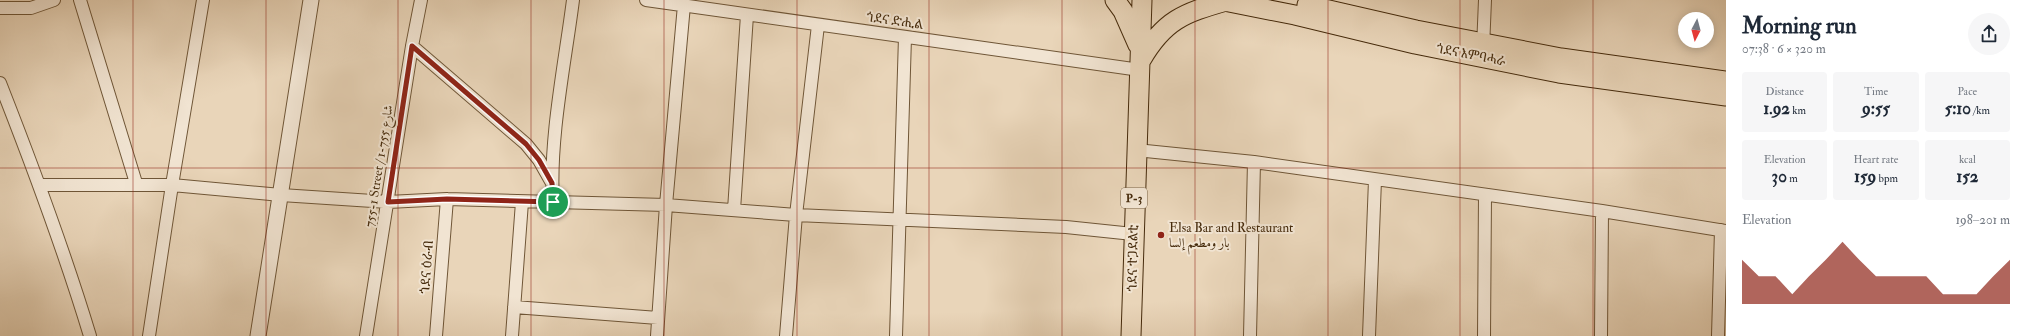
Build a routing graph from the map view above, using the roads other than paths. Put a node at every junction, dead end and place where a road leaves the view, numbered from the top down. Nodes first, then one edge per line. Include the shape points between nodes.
1 (54, 0) edge
2 (80, 0) edge
3 (203, 0) edge
4 (311, 0) edge
5 (421, 0) edge
6 (574, 0) edge
7 (646, 0) edge
8 (1115, 0) edge
9 (1142, 0) edge
10 (1284, 0) edge
11 (1485, 0) edge
12 (1223, 1) edge
13 (31, 4) edge
14 (684, 6) junction
15 (0, 8) edge
16 (748, 15) junction
17 (818, 25) junction
18 (905, 37) junction
19 (412, 46) junction
20 (1483, 50) junction
21 (1140, 61) junction
22 (1726, 81) edge
23 (0, 83) edge
24 (1726, 96) edge
25 (1136, 150) junction
26 (1254, 162) junction
27 (1375, 180) junction
28 (552, 183) junction
29 (136, 184) junction
30 (40, 185) junction
31 (172, 185) junction
32 (281, 195) junction
33 (1485, 196) junction
34 (447, 199) junction
35 (388, 202) junction
36 (522, 202) junction
37 (553, 202) junction
38 (666, 205) junction
39 (734, 210) junction
40 (1602, 211) junction
41 (796, 215) junction
42 (899, 220) junction
43 (1724, 230) edge
44 (1133, 234) junction
45 (514, 307) junction
46 (658, 318) junction
47 (90, 336) edge
48 (149, 336) edge
49 (258, 336) edge
50 (366, 336) edge
51 (436, 336) edge
52 (512, 336) edge
53 (657, 336) edge
54 (786, 336) edge
55 (896, 336) edge
56 (1131, 336) edge
57 (1250, 336) edge
58 (1368, 336) edge
59 (1484, 336) edge
60 (1601, 336) edge
61 (1718, 336) edge

1 - 13 street
2 - 29 street
3 - 31 street
4 - 32 street
5 - 19 street, 755-1 Street / شارع 755-1
6 - 28 street
7 - 14 street, ጎደና ድሒል
8 - 21 main road via 1131,26
9 - 21 main road, P-3
10 - 20 main road, ጎደና እምባሓራ
11 - 20 street
12 - 20 main road, ጎደና እምባሓራ
12 - 21 main road via 1195,10 1172,22 1152,41
13 - 15 street
14 - 16 street, ጎደና ድሒል
14 - 38 street
16 - 17 street, ጎደና ድሒል
16 - 39 street
17 - 18 street, ጎደና ድሒል
17 - 41 street
18 - 21 street, ጎደና ድሒል
18 - 42 street
19 - 28 street via 526,144
19 - 35 street, 755-1 Street / شارع 755-1
20 - 22 main road, ጎደና እምባሓራ
20 - 24 main road, ጎደና እምባሓራ via 1559,73
21 - 25 main road, ጎደና ተጋደልቲ / P-3
23 - 30 street
25 - 26 street
25 - 44 main road, ጎደና ተጋደልቲ / P-3
26 - 27 street
26 - 57 street
27 - 33 street
27 - 58 street
28 - 37 street
29 - 30 street
29 - 31 street
30 - 47 street
31 - 32 street
31 - 48 street
32 - 35 street
32 - 49 street
33 - 40 street
33 - 59 street
34 - 35 street
34 - 36 street
34 - 51 street, ጎደና ዕራብ
35 - 50 street, 755-1 Street / شارع 755-1
36 - 37 street
36 - 45 street
37 - 38 street
38 - 39 street
38 - 46 street
39 - 41 street
40 - 43 street
40 - 60 street
41 - 42 street
41 - 54 street
42 - 44 street via 1066,227
42 - 55 street
43 - 61 street
44 - 56 main road, ጎደና ተጋደልቲ / P-3
45 - 46 street
45 - 52 street
46 - 53 street

